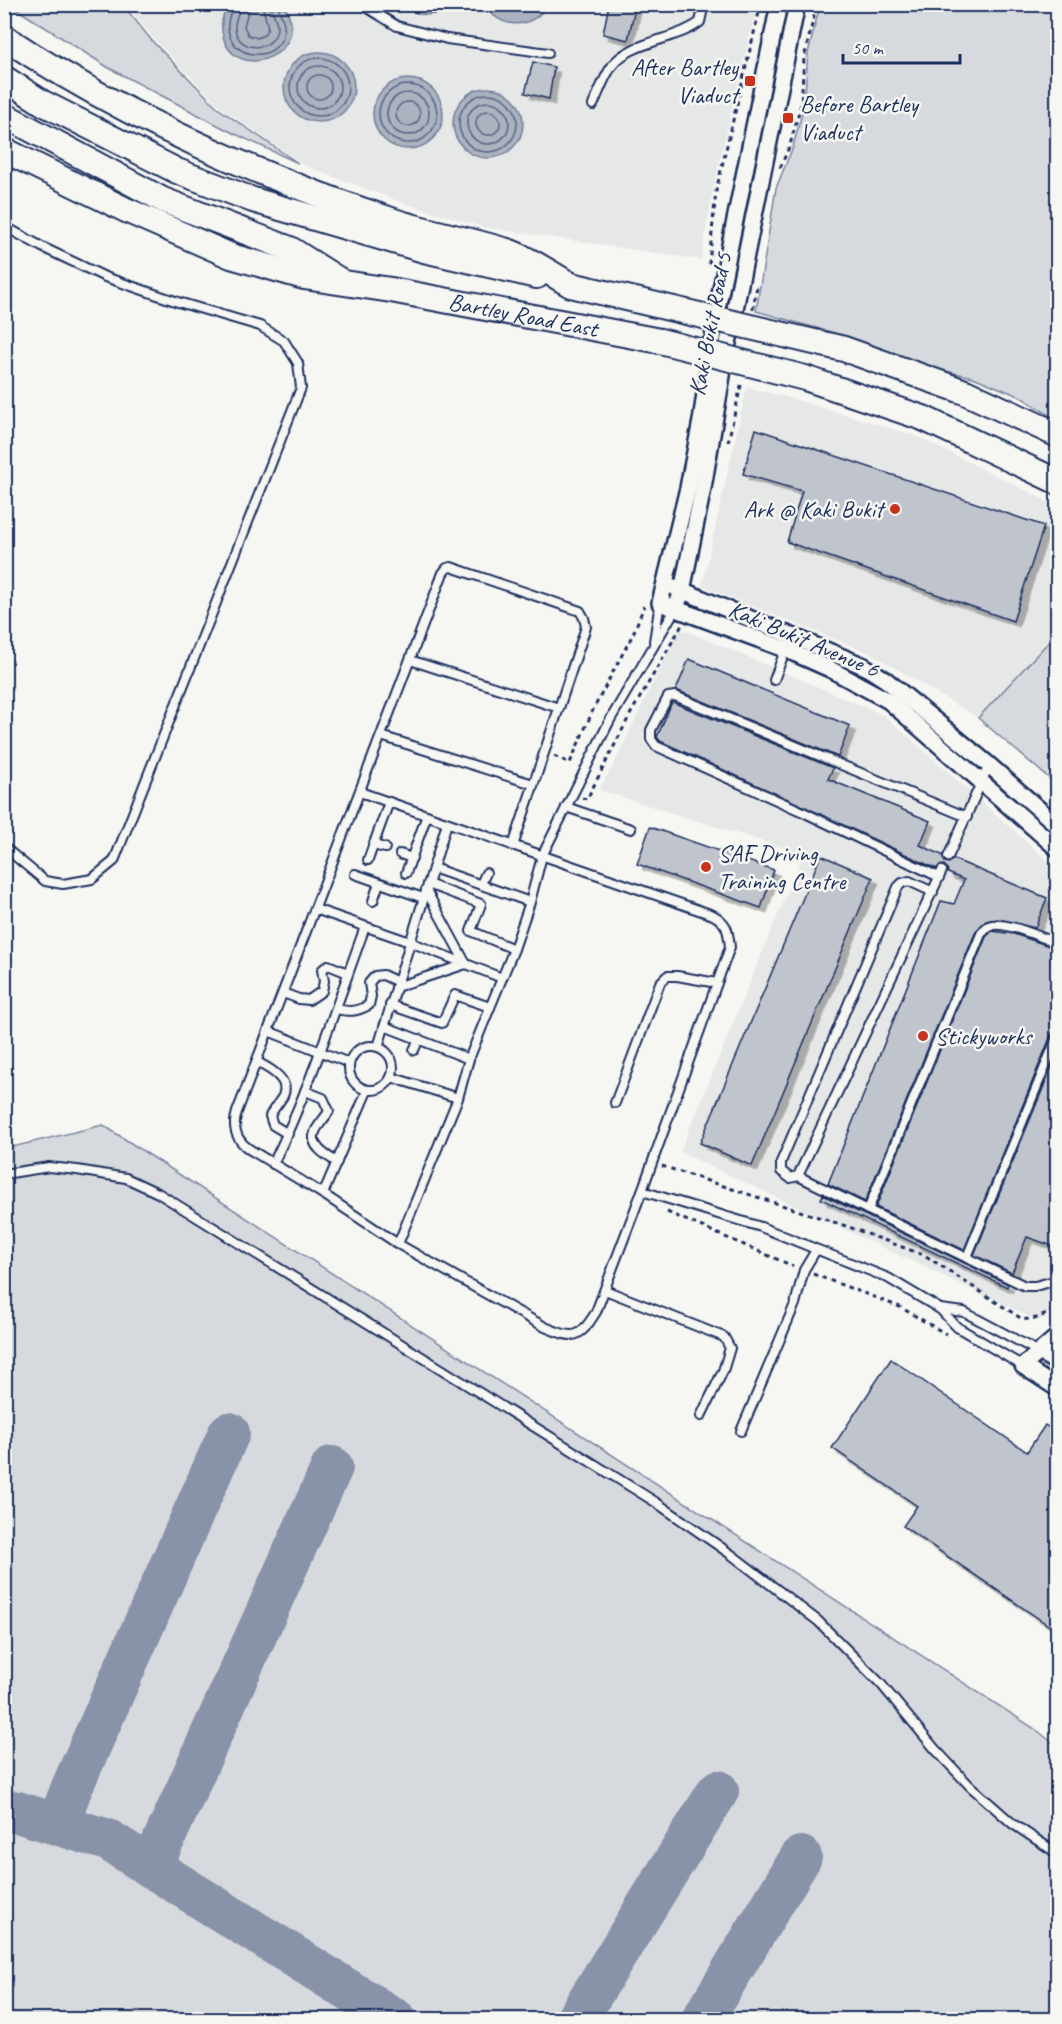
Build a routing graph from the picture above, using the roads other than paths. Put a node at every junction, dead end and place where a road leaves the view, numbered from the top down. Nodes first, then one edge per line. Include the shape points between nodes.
1 (361, 4) edge
2 (704, 4) edge
3 (779, 4) edge
4 (797, 4) edge
5 (4, 37) edge
6 (548, 53) dead end
7 (4, 78) edge
8 (593, 105) dead end
9 (4, 115) edge
10 (5, 151) edge
11 (4, 226) edge
12 (344, 283) junction
13 (571, 285) junction
14 (1058, 435) edge
15 (1058, 482) edge
16 (665, 584) junction
17 (682, 591) junction
18 (652, 604) junction
19 (674, 611) junction
20 (788, 642) junction
21 (653, 645) junction
22 (410, 660) junction
23 (774, 680) dead end
24 (559, 708) junction
25 (381, 736) junction
26 (989, 765) junction
27 (533, 784) junction
28 (982, 784) junction
29 (360, 792) junction
30 (389, 802) junction
31 (566, 807) junction
32 (427, 816) junction
33 (967, 817) junction
34 (447, 822) junction
35 (1058, 826) edge
36 (631, 829) dead end
37 (374, 845) junction
38 (513, 846) junction
39 (4, 847) edge
40 (385, 848) dead end
41 (1058, 849) edge
42 (400, 854) dead end
43 (542, 856) junction
44 (948, 857) dead end
45 (412, 858) junction
46 (368, 860) dead end
47 (433, 868) junction
48 (406, 873) dead end
49 (486, 873) dead end
50 (355, 874) dead end
51 (380, 883) junction
52 (481, 885) junction
53 (426, 891) junction
54 (933, 892) junction
55 (374, 901) dead end
56 (530, 902) junction
57 (315, 909) junction
58 (365, 927) junction
59 (410, 942) junction
60 (1058, 943) edge
61 (514, 949) junction
62 (466, 964) junction
63 (348, 973) junction
64 (502, 978) junction
65 (717, 983) junction
66 (397, 985) junction
67 (283, 993) junction
68 (390, 1005) junction
69 (489, 1006) junction
70 (336, 1009) junction
71 (384, 1026) junction
72 (268, 1031) junction
73 (1058, 1035) edge
74 (419, 1039) junction
75 (378, 1047) junction
76 (414, 1050) dead end
77 (320, 1052) junction
78 (469, 1059) junction
79 (257, 1062) junction
80 (349, 1063) junction
81 (391, 1077) junction
82 (305, 1090) junction
83 (367, 1091) junction
84 (458, 1098) junction
85 (615, 1103) dead end
86 (288, 1134) junction
87 (337, 1162) junction
88 (273, 1164) junction
89 (4, 1174) edge
90 (798, 1176) junction
91 (642, 1191) junction
92 (323, 1194) junction
93 (868, 1210) junction
94 (398, 1244) junction
95 (816, 1250) junction
96 (967, 1257) junction
97 (1058, 1280) edge
98 (604, 1290) junction
99 (940, 1309) junction
100 (1058, 1336) edge
101 (1039, 1352) junction
102 (1058, 1364) edge
103 (1023, 1366) junction
104 (1042, 1378) junction
105 (1058, 1389) edge
106 (701, 1416) dead end
107 (741, 1431) dead end
108 (1058, 1854) edge

1 - 6 lane via 397,26 437,37
2 - 8 lane via 700,22 692,29 633,49 612,64
3 - 16 street, Kaki Bukit Road 5 via 718,304 688,488
4 - 17 street, Kaki Bukit Road 5
5 - 13 highway via 52,68 254,169 398,222 509,252
7 - 13 highway, Bartley Road East via 43,103 177,171 254,200 424,250
9 - 12 highway, Bartley Road East via 163,200 290,249
10 - 12 highway via 231,256 304,277
11 - 39 lane via 105,277 260,327 285,341 298,363 301,388 114,861 92,879 63,884 45,881
12 - 15 highway, Bartley Road East, bridge via 660,341 805,378 923,418
13 - 14 highway, Bartley Road East, bridge via 844,349 965,392
16 - 17 street, Kaki Bukit Avenue 6
16 - 18 street, Kaki Bukit Road 5
17 - 19 street, Kaki Bukit Road 5
17 - 20 street, Kaki Bukit Avenue 6
18 - 19 street, Kaki Bukit Avenue 6
18 - 21 lane, Kaki Bukit Road 5
19 - 20 street, Kaki Bukit Avenue 6
19 - 21 lane, Kaki Bukit Road 5
20 - 23 lane
20 - 26 street, Kaki Bukit Avenue 6 via 864,666
20 - 28 street, Kaki Bukit Avenue 6 via 889,701
21 - 31 lane, Kaki Bukit Road 5
22 - 24 lane
22 - 24 lane via 443,573 447,568 457,567 580,611 586,627
22 - 25 lane
24 - 27 lane
25 - 27 lane
25 - 29 lane
26 - 28 lane
26 - 35 street, Kaki Bukit Avenue 6
27 - 38 lane
28 - 33 lane
28 - 41 street, Kaki Bukit Avenue 6
29 - 30 lane
29 - 57 lane
30 - 32 lane
30 - 37 lane
31 - 36 lane
31 - 43 lane, Kaki Bukit Road 5
32 - 34 lane
32 - 45 lane
33 - 44 lane
33 - 54 lane via 675,696 668,697 651,730 656,746 941,874
34 - 38 lane
34 - 47 lane
37 - 40 lane
37 - 46 lane
38 - 43 lane
42 - 45 lane
43 - 56 lane, Kaki Bukit Road 5
43 - 65 lane via 723,920 730,947
45 - 48 lane
47 - 52 lane
47 - 53 lane
49 - 52 lane
50 - 51 lane
51 - 53 lane
51 - 55 lane
52 - 56 lane
53 - 59 lane
53 - 61 lane via 481,904 471,931
53 - 62 lane
54 - 90 lane
54 - 90 lane via 909,881 898,887 782,1162 781,1170 790,1178
56 - 61 lane, Kaki Bukit Road 5
57 - 58 lane
57 - 67 lane
58 - 59 lane
58 - 63 lane
59 - 62 lane
59 - 66 lane
60 - 93 lane via 993,924 981,934
61 - 64 lane, Kaki Bukit Road 5
62 - 64 lane
62 - 66 lane
63 - 67 lane via 328,965 322,970 322,991 309,1000
63 - 70 lane
64 - 69 lane, Kaki Bukit Road 5
65 - 85 lane via 677,976 667,976 660,983
65 - 91 lane
66 - 68 lane
66 - 70 lane via 383,975 375,976 369,982 369,1005 352,1012
67 - 72 lane
68 - 69 lane via 442,1023 455,995
68 - 71 lane
69 - 78 lane, Kaki Bukit Road 5
70 - 77 lane
71 - 74 lane
71 - 75 lane
72 - 77 lane
72 - 79 lane
73 - 96 lane
74 - 76 lane
74 - 78 lane
75 - 80 lane via 356,1051
75 - 81 lane via 389,1056
77 - 80 lane
77 - 82 lane
78 - 84 lane, Kaki Bukit Road 5
79 - 86 lane via 276,1073 283,1084 284,1094 270,1116 273,1125
79 - 88 lane via 234,1121 236,1134 240,1143
80 - 83 lane via 354,1084
81 - 83 lane via 382,1088
81 - 84 lane
82 - 86 lane
82 - 87 lane via 323,1098 329,1111 314,1132 314,1142
83 - 87 lane
84 - 94 lane, Kaki Bukit Road 5
86 - 88 lane
87 - 92 lane
88 - 92 lane
89 - 108 lane via 49,1167 77,1170 126,1178 158,1193 657,1503 818,1621 881,1684 970,1786 1013,1824
90 - 93 lane
91 - 95 lane via 761,1227
91 - 98 lane
92 - 94 lane
93 - 96 lane
94 - 98 lane via 560,1333 573,1335 586,1329
95 - 99 lane via 888,1278
95 - 107 lane via 804,1270 795,1304
96 - 97 lane via 1025,1286
98 - 106 lane via 724,1337 730,1348
99 - 101 lane via 964,1312
99 - 103 lane via 957,1327
100 - 101 street
101 - 102 street
101 - 103 street
102 - 104 street
103 - 104 street
104 - 105 street

